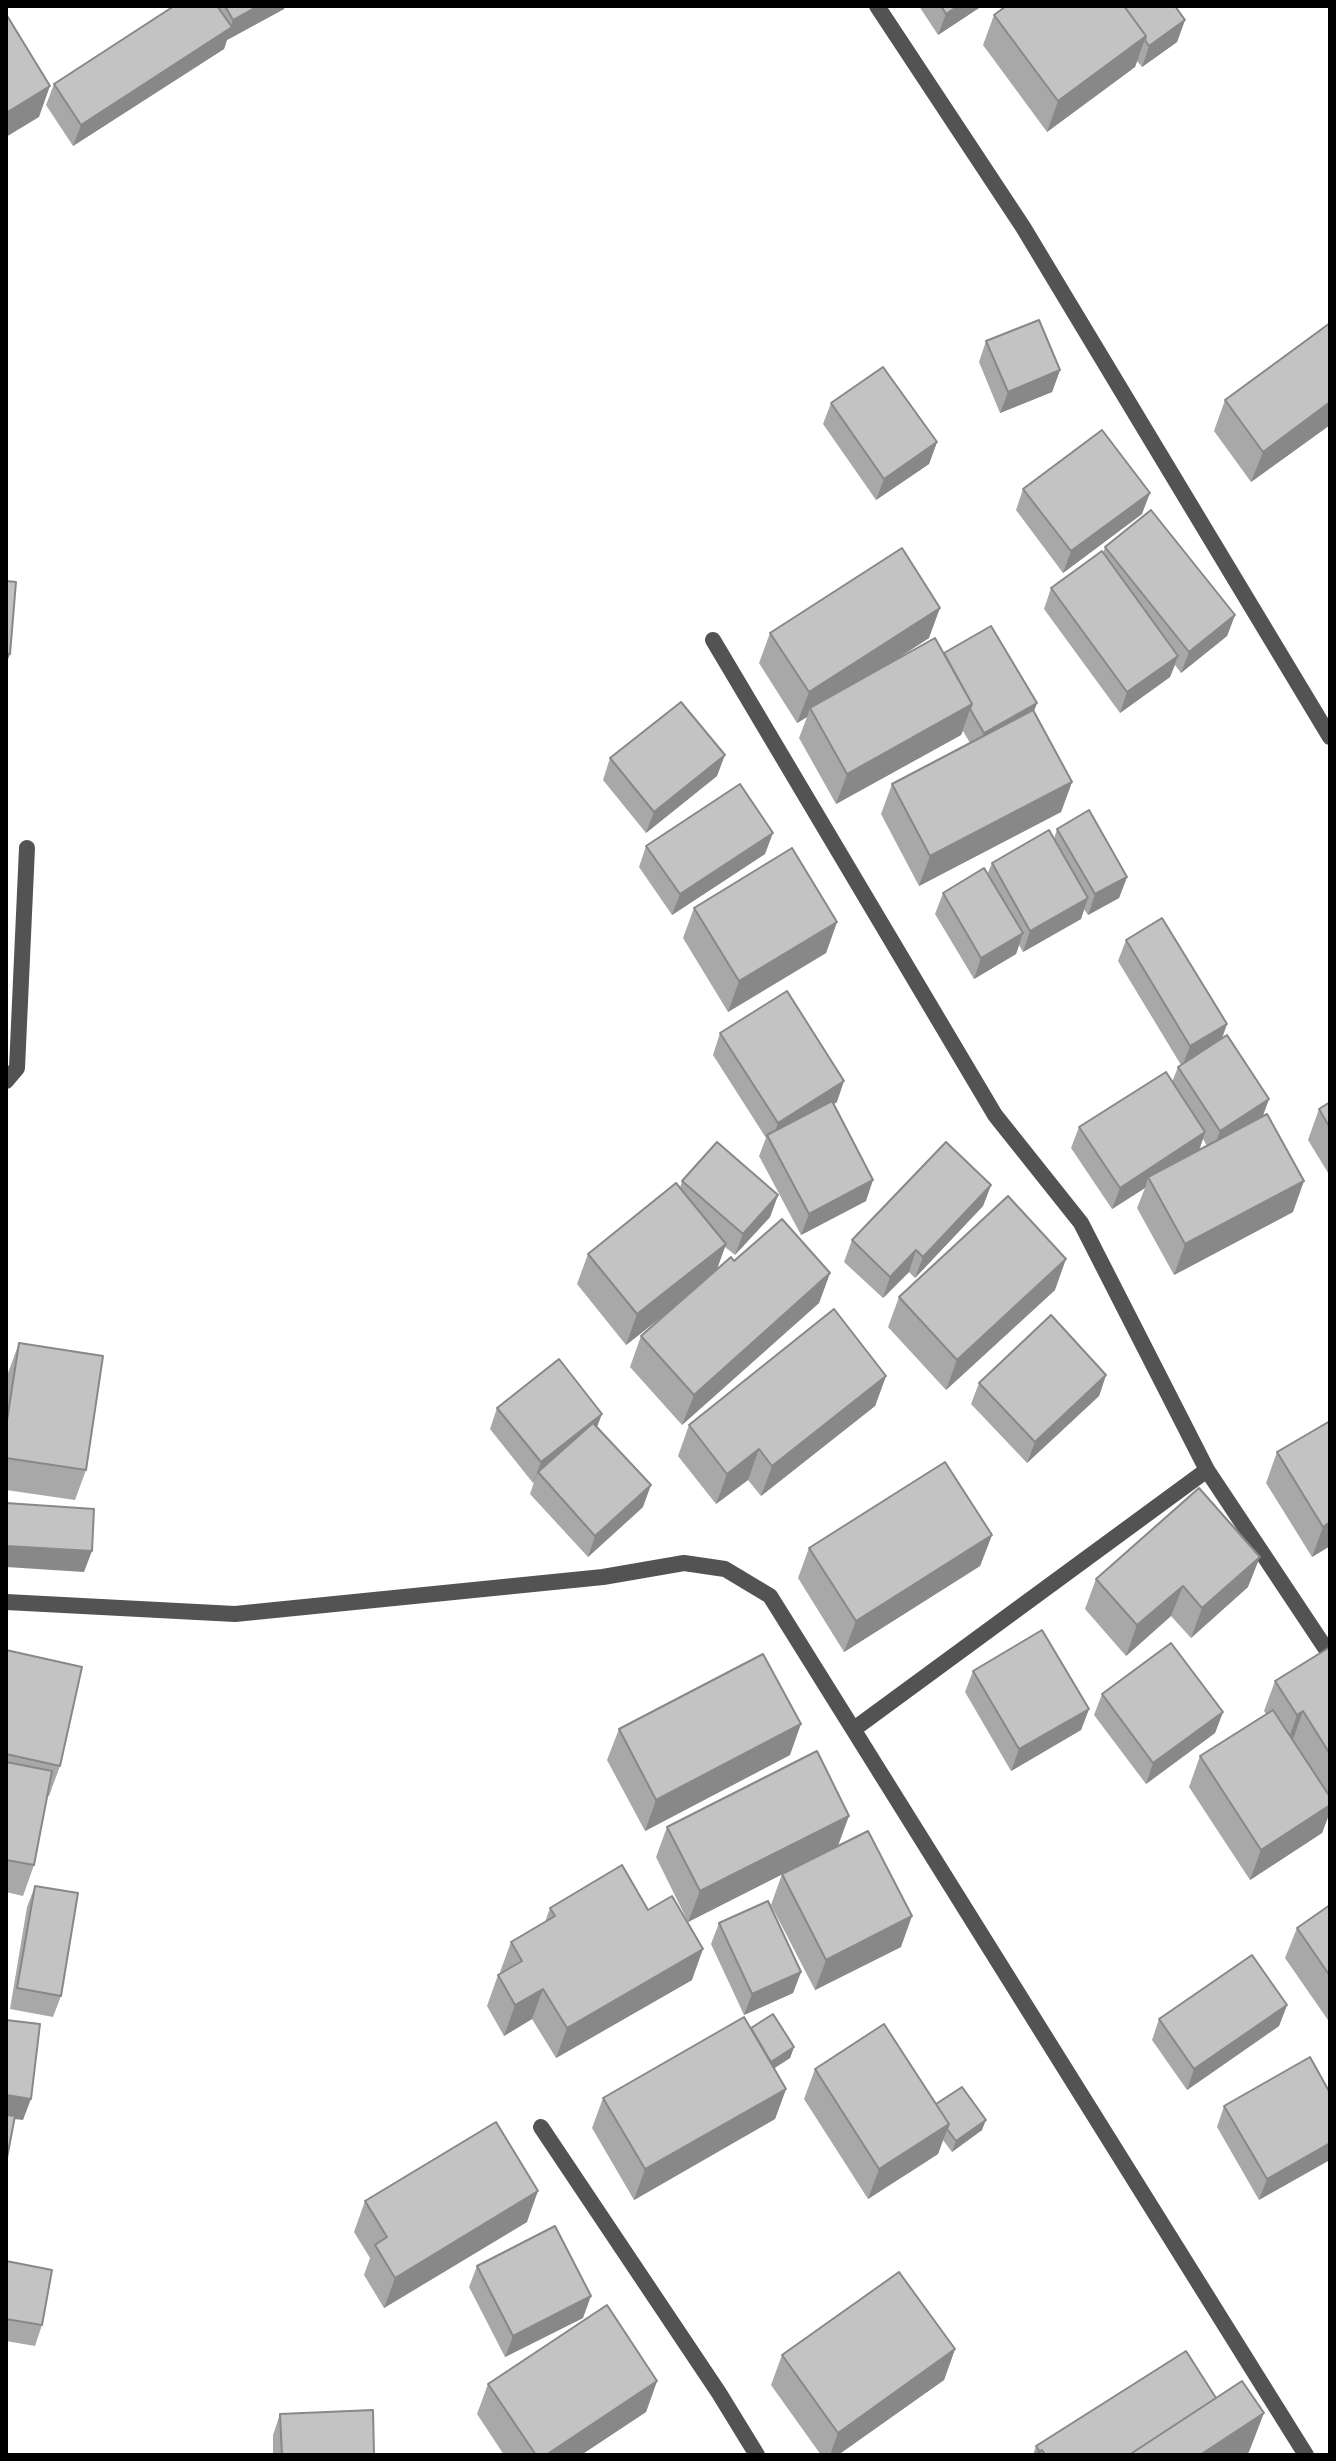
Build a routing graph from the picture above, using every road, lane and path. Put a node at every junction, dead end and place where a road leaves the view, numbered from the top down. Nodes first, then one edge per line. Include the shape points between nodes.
1 (877, 6) edge
2 (713, 640) dead end
3 (1330, 737) edge
4 (27, 848) dead end
5 (6, 1081) edge
6 (1207, 1470) junction
7 (6, 1602) edge
8 (1330, 1655) edge
9 (854, 1729) junction
10 (541, 2127) dead end
11 (757, 2455) edge
12 (1306, 2455) edge

1 - 3 street via 1023,227
2 - 6 street via 995,1115 1081,1223
4 - 5 street via 17,1068
6 - 8 street
6 - 9 street
7 - 9 street via 235,1614 603,1577 684,1563 725,1569 770,1596
9 - 12 street
10 - 11 street

